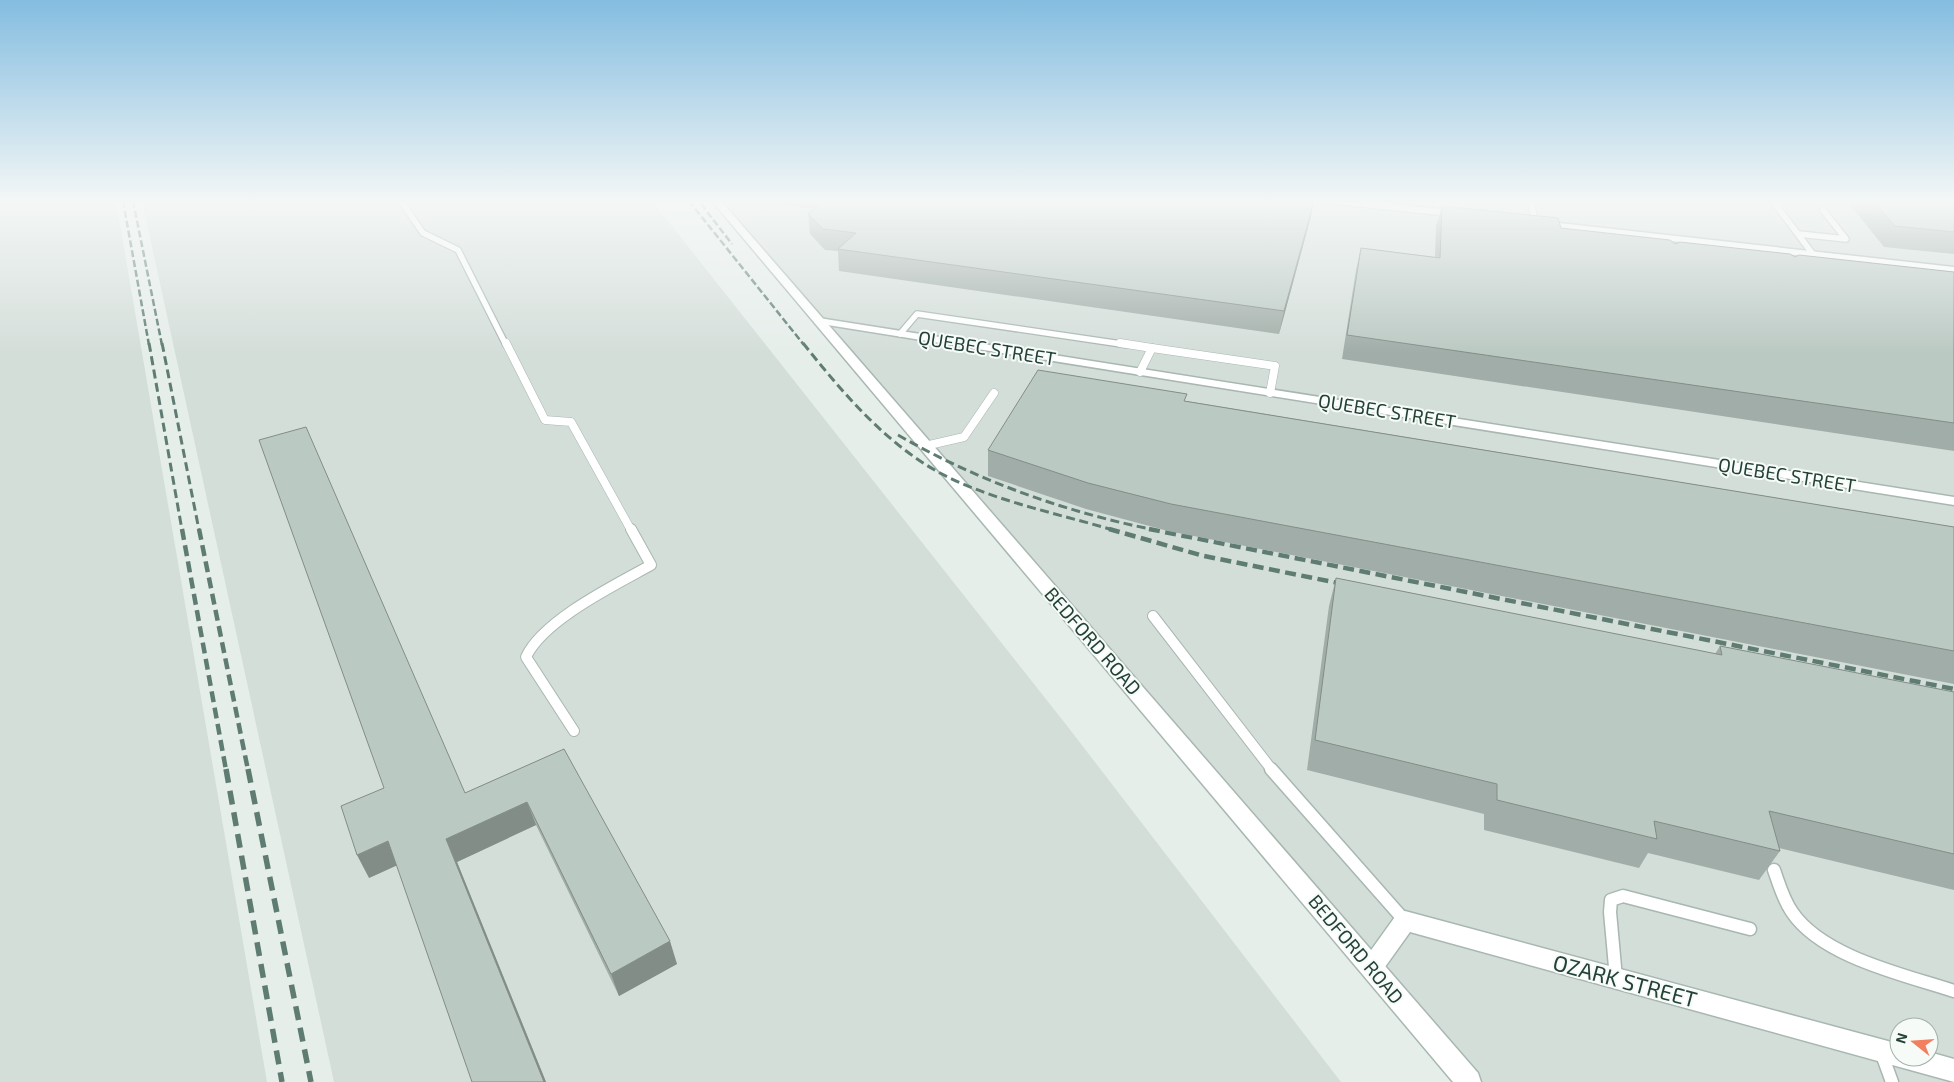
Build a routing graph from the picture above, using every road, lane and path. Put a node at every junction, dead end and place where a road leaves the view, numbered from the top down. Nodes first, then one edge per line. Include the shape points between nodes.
1 (459, 251) edge
2 (759, 251) edge
3 (1759, 251) edge
4 (1812, 253) joint
5 (1954, 270) edge
6 (819, 322) junction
7 (900, 334) junction
8 (1152, 348) junction
9 (1140, 372) junction
10 (994, 393) dead end
11 (1270, 393) junction
12 (925, 446) junction
13 (1954, 501) edge
14 (1153, 616) dead end
15 (574, 731) dead end
16 (1774, 870) edge
17 (1405, 921) junction
18 (1750, 929) dead end
19 (1372, 967) junction
20 (1616, 978) junction
21 (1954, 991) edge
22 (1889, 1053) edge
23 (1891, 1067) edge
24 (1939, 1067) edge
25 (1954, 1071) edge
26 (1469, 1082) edge
27 (1892, 1082) edge

1 - 15 lane via 544,420 570,422 651,565 576,607 531,646 526,657
2 - 6 street, BEDFORD ROAD
3 - 4 street
4 - 5 street
6 - 7 street, QUEBEC STREET
6 - 12 street, BEDFORD ROAD
7 - 8 lane via 916,314
7 - 9 street, QUEBEC STREET
8 - 9 lane
8 - 11 lane via 1275,366
9 - 11 street, QUEBEC STREET
10 - 12 lane via 964,437
11 - 13 street, QUEBEC STREET
12 - 19 street, BEDFORD ROAD
14 - 17 lane via 1286,787
16 - 21 lane via 1783,897 1796,918 1813,934 1862,960
17 - 19 street
17 - 20 street, OZARK STREET
18 - 20 lane via 1623,896 1611,900
19 - 26 street, BEDFORD ROAD
20 - 22 street, OZARK STREET
23 - 27 lane
24 - 25 street

